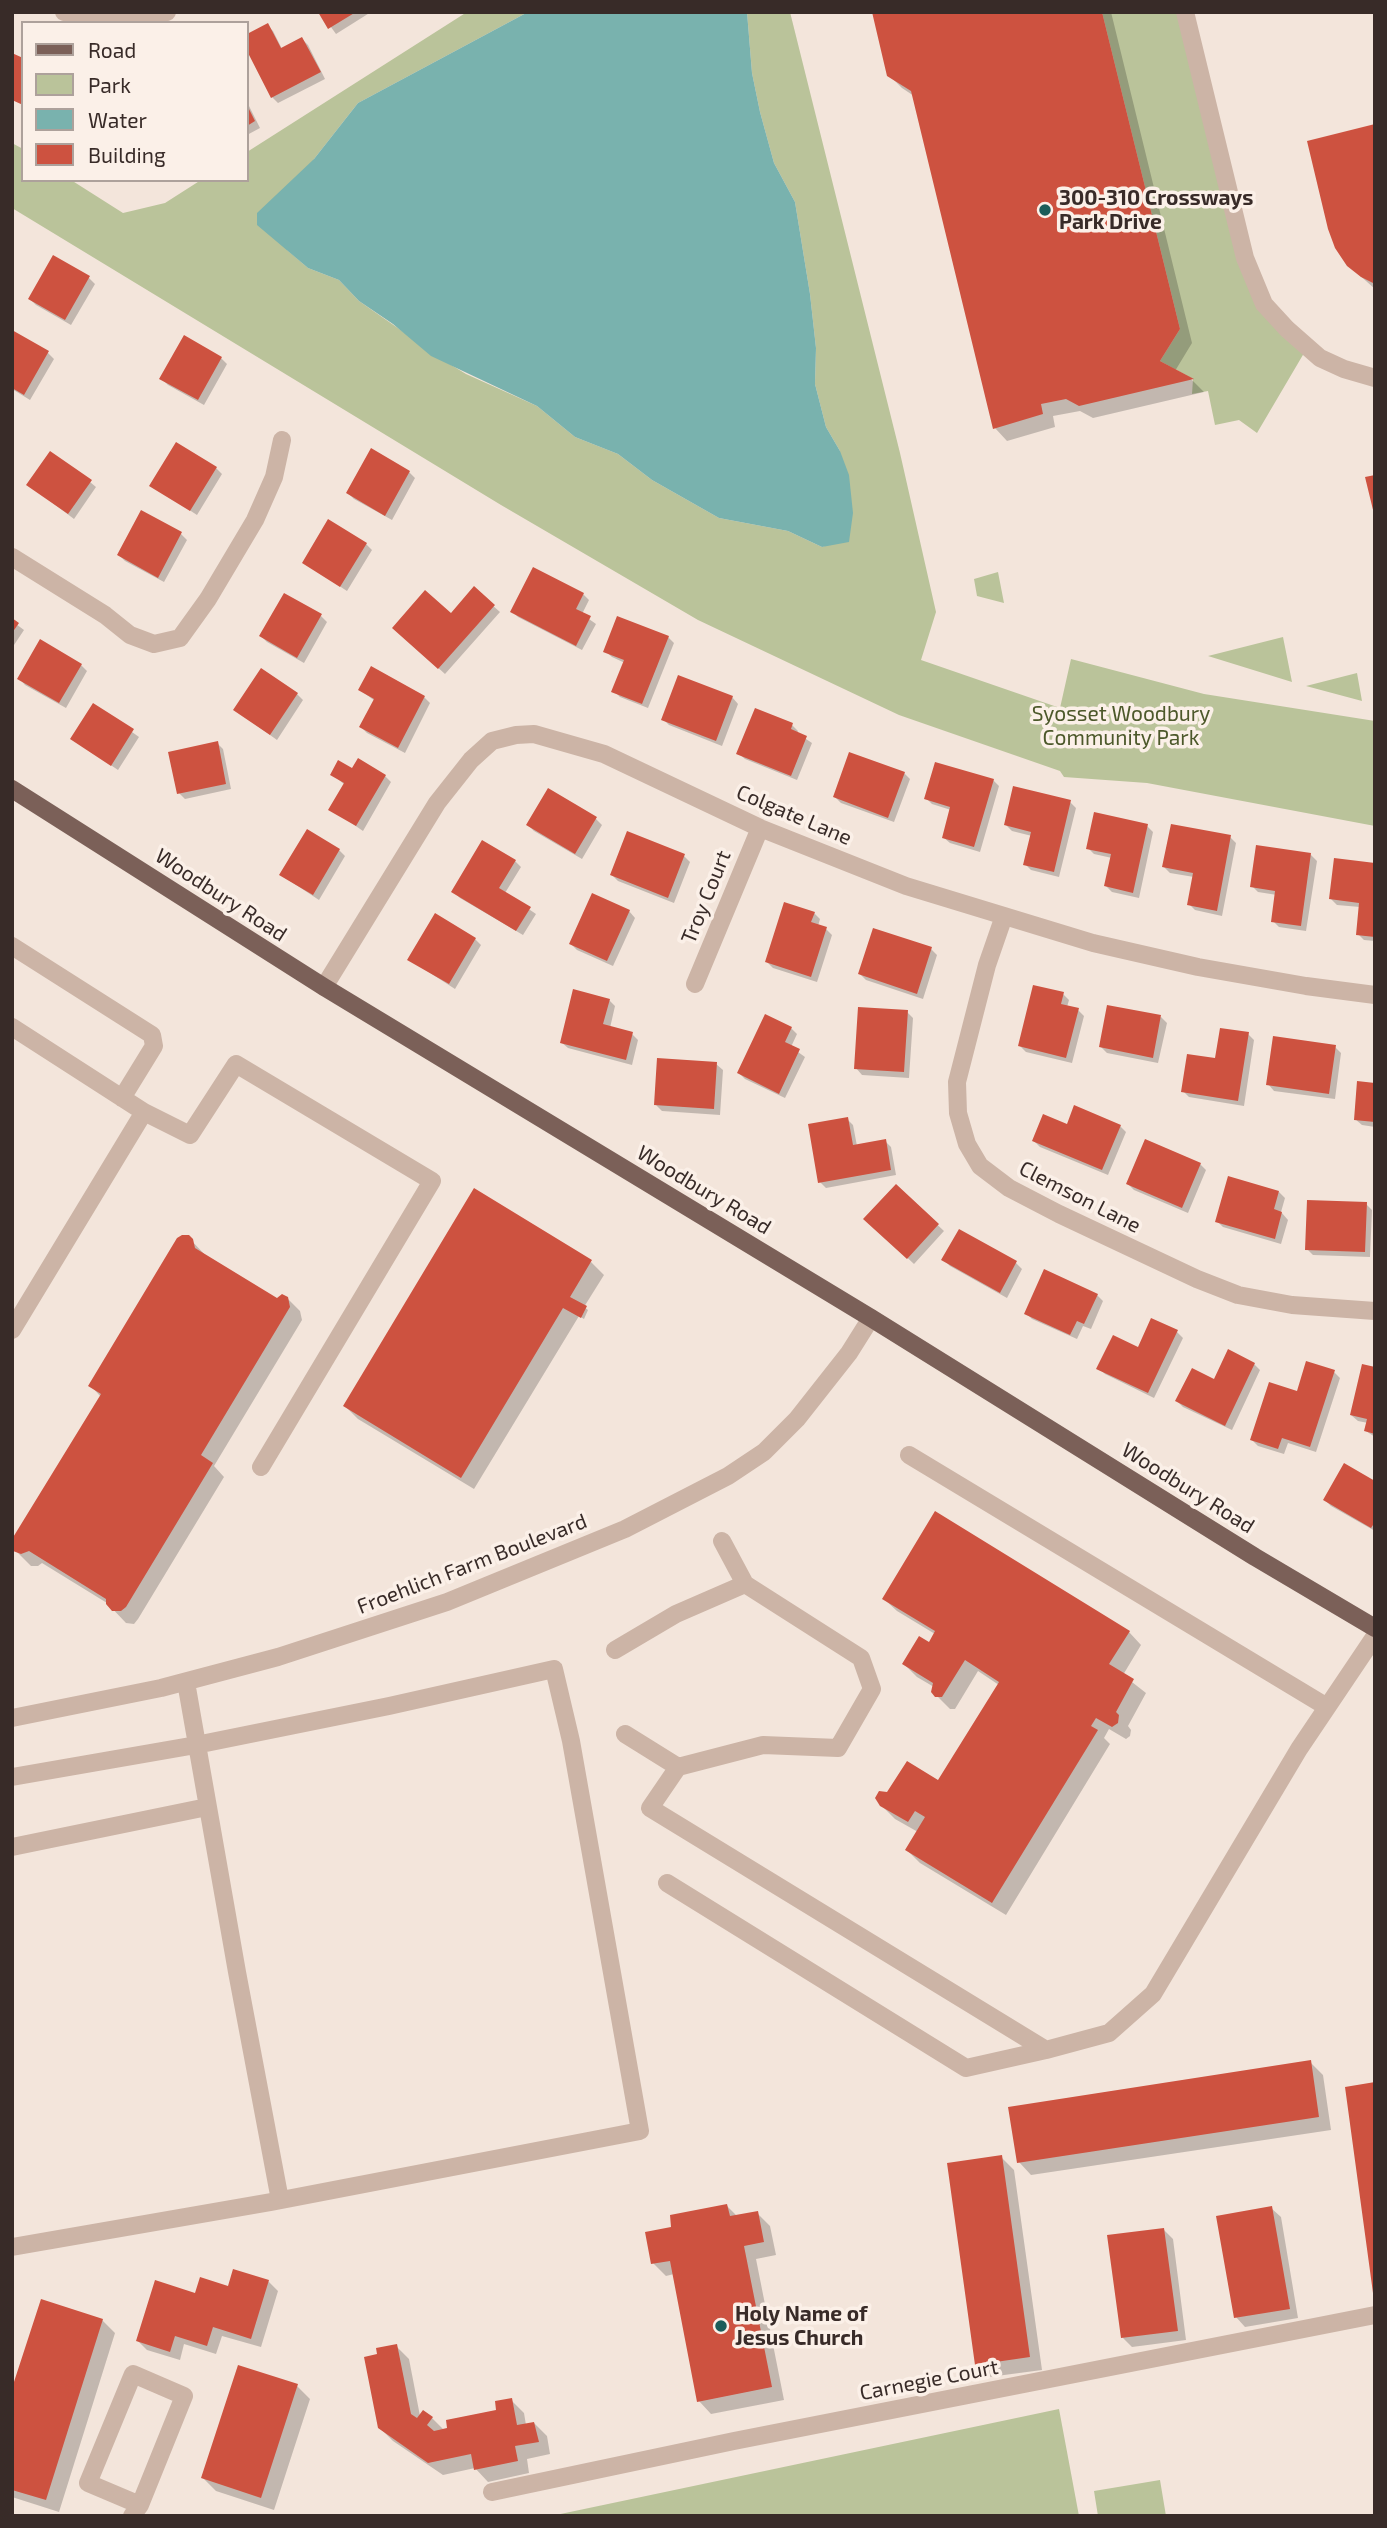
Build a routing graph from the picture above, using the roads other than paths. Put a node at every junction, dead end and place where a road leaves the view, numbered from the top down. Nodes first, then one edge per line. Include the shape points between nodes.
1 (64, 12) edge
2 (167, 12) edge
3 (1185, 12) edge
4 (91, 21) edge
5 (139, 21) edge
6 (1375, 378) edge
7 (282, 440) dead end
8 (12, 557) edge
9 (12, 789) edge
10 (760, 828) junction
11 (1004, 916) junction
12 (12, 946) edge
13 (695, 984) dead end
14 (324, 987) junction
15 (1375, 995) edge
16 (12, 1027) edge
17 (122, 1098) junction
18 (144, 1112) junction
19 (19, 1302) edge
20 (1375, 1311) edge
21 (871, 1318) junction
22 (12, 1330) edge
23 (909, 1455) dead end
24 (261, 1467) dead end
25 (722, 1541) dead end
26 (745, 1584) junction
27 (1375, 1628) edge
28 (1375, 1636) edge
29 (615, 1650) dead end
30 (186, 1682) junction
31 (1327, 1707) junction
32 (12, 1718) edge
33 (625, 1734) dead end
34 (196, 1745) junction
35 (678, 1768) junction
36 (12, 1777) edge
37 (207, 1807) junction
38 (12, 1847) edge
39 (667, 1883) dead end
40 (1046, 2050) junction
41 (280, 2200) junction
42 (12, 2247) edge
43 (1375, 2315) edge
44 (492, 2492) dead end
45 (136, 2510) edge

1 - 4 street
2 - 5 street
3 - 6 street via 1245,258 1264,304 1320,358
7 - 8 street via 274,477 255,520 180,638 154,644 130,635
9 - 14 main road, Woodbury Road
10 - 11 street, Colgate Lane via 906,886
10 - 13 street, Troy Court
10 - 14 street, Colgate Lane via 604,754 534,734 492,741 437,803
11 - 15 street, Colgate Lane via 1198,967
11 - 20 street, Clemson Lane via 957,1082 958,1113 967,1144 980,1166 1009,1188 1059,1214 1228,1291 1292,1306
12 - 17 street via 152,1035 154,1046
14 - 21 main road, Woodbury Road
16 - 17 street
17 - 18 street
18 - 19 street
18 - 24 street via 190,1135 236,1064 432,1181
19 - 22 street
21 - 27 main road, Woodbury Road
21 - 30 street, Froehlich Farm Boulevard via 797,1419 764,1452 728,1476 625,1529 447,1602
23 - 31 street
25 - 26 street
26 - 29 street via 676,1614
26 - 35 street via 861,1658 872,1689 838,1748 763,1745
28 - 31 street
30 - 32 street, Froehlich Farm Boulevard
30 - 34 street
31 - 40 street via 1153,1994 1109,2033
33 - 35 street
34 - 36 street
34 - 37 street
34 - 41 street via 554,1670 571,1741 640,2131
35 - 40 street via 650,1808
37 - 38 street
37 - 41 street
39 - 40 street via 966,2068
41 - 42 street
43 - 44 street, Carnegie Court
45 - 45 street via 184,2396 133,2375 88,2483

